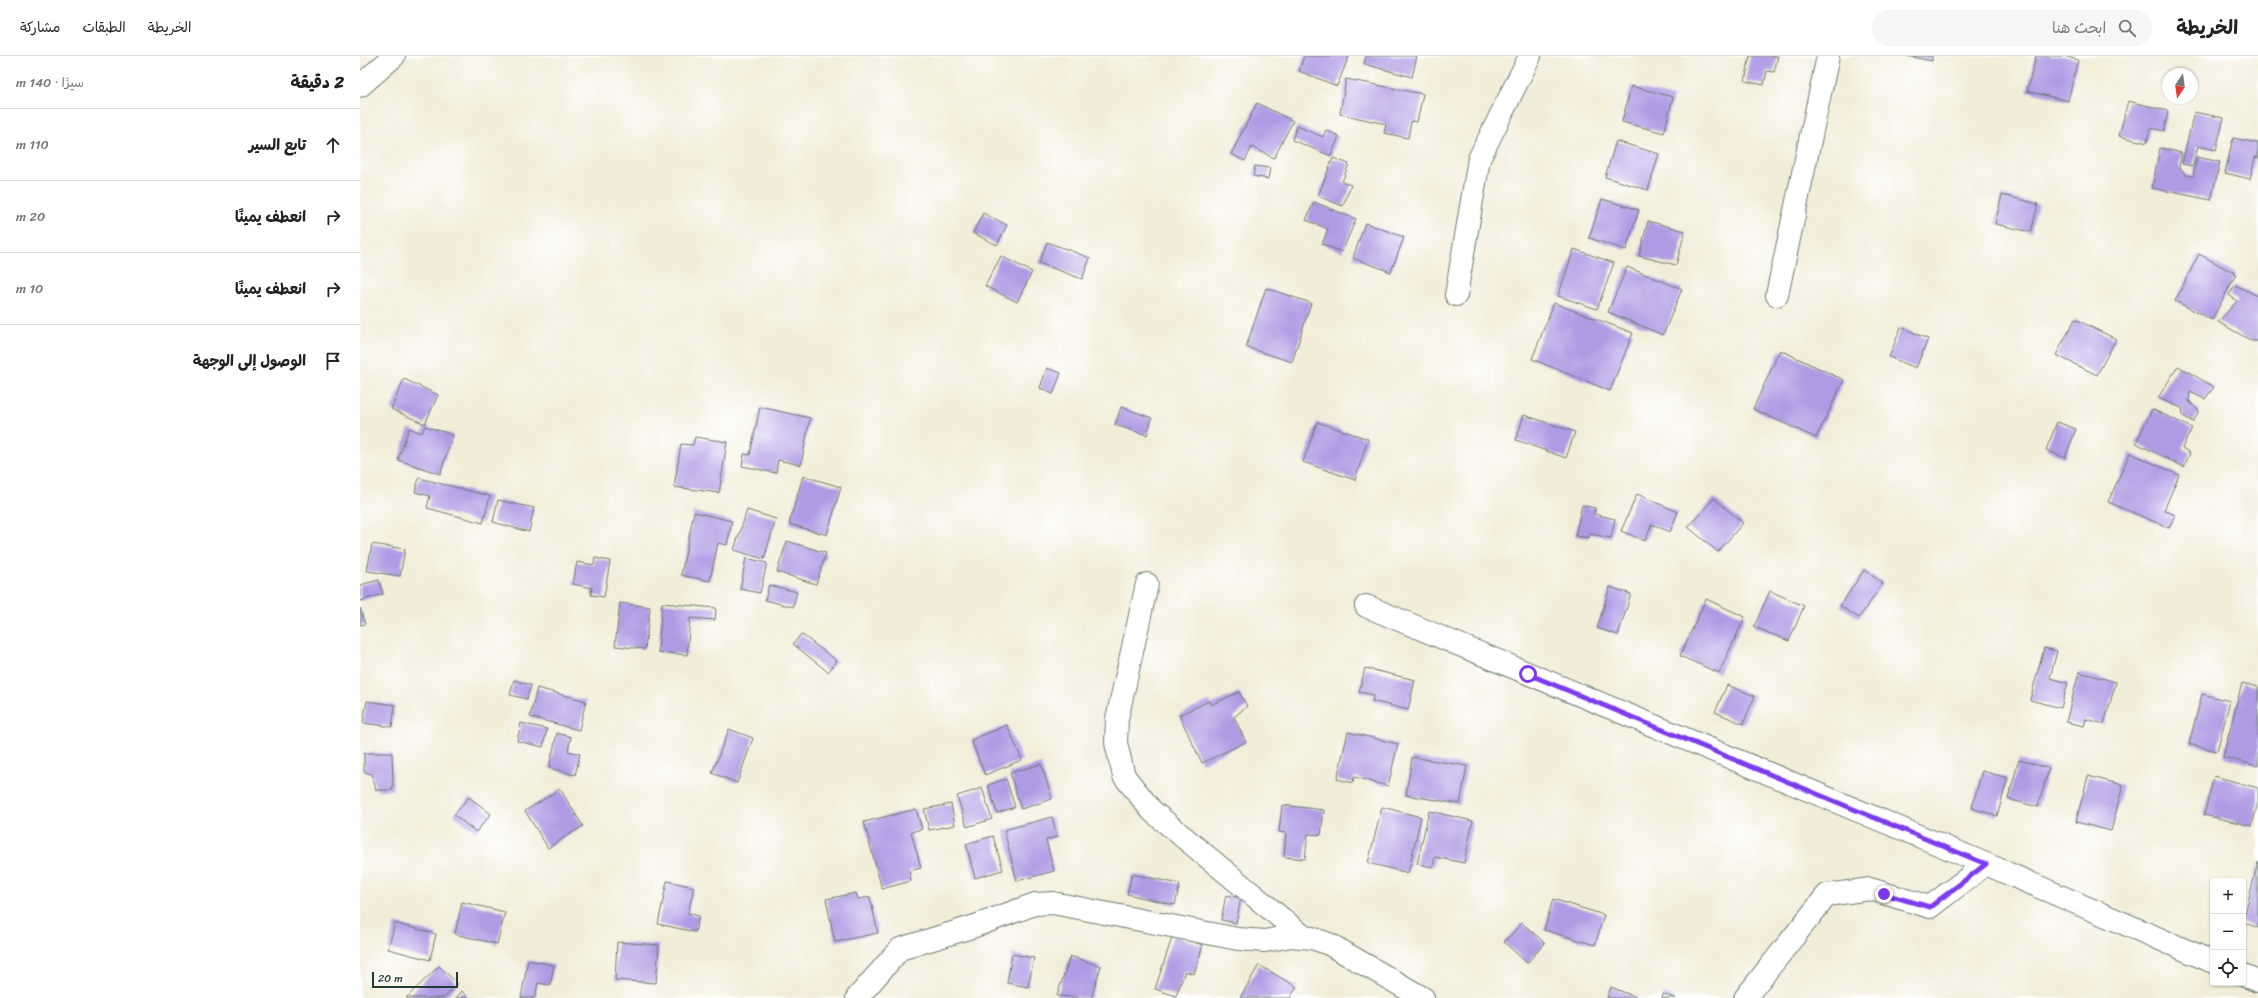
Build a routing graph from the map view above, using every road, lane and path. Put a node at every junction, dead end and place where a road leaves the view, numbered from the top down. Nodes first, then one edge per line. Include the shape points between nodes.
1 (394, 56) edge
2 (1530, 56) edge
3 (1828, 56) edge
4 (360, 86) edge
5 (1456, 294) dead end
6 (1777, 295) dead end
7 (1147, 584) dead end
8 (1366, 606) dead end
9 (1986, 864) junction
10 (1304, 937) junction
11 (2210, 961) edge
12 (2246, 976) edge
13 (2258, 982) edge
14 (857, 998) edge
15 (1423, 998) edge
16 (1745, 998) edge

1 - 4 street
2 - 5 street via 1478,159
3 - 6 street
7 - 10 street via 1117,719 1116,743 1124,776 1152,811
8 - 9 street
9 - 11 street
9 - 16 street via 1930,907 1870,889 1827,895
10 - 14 street via 1291,936 1265,941 1238,938 1053,903 1035,904 900,949
10 - 15 street via 1329,944
12 - 13 street

